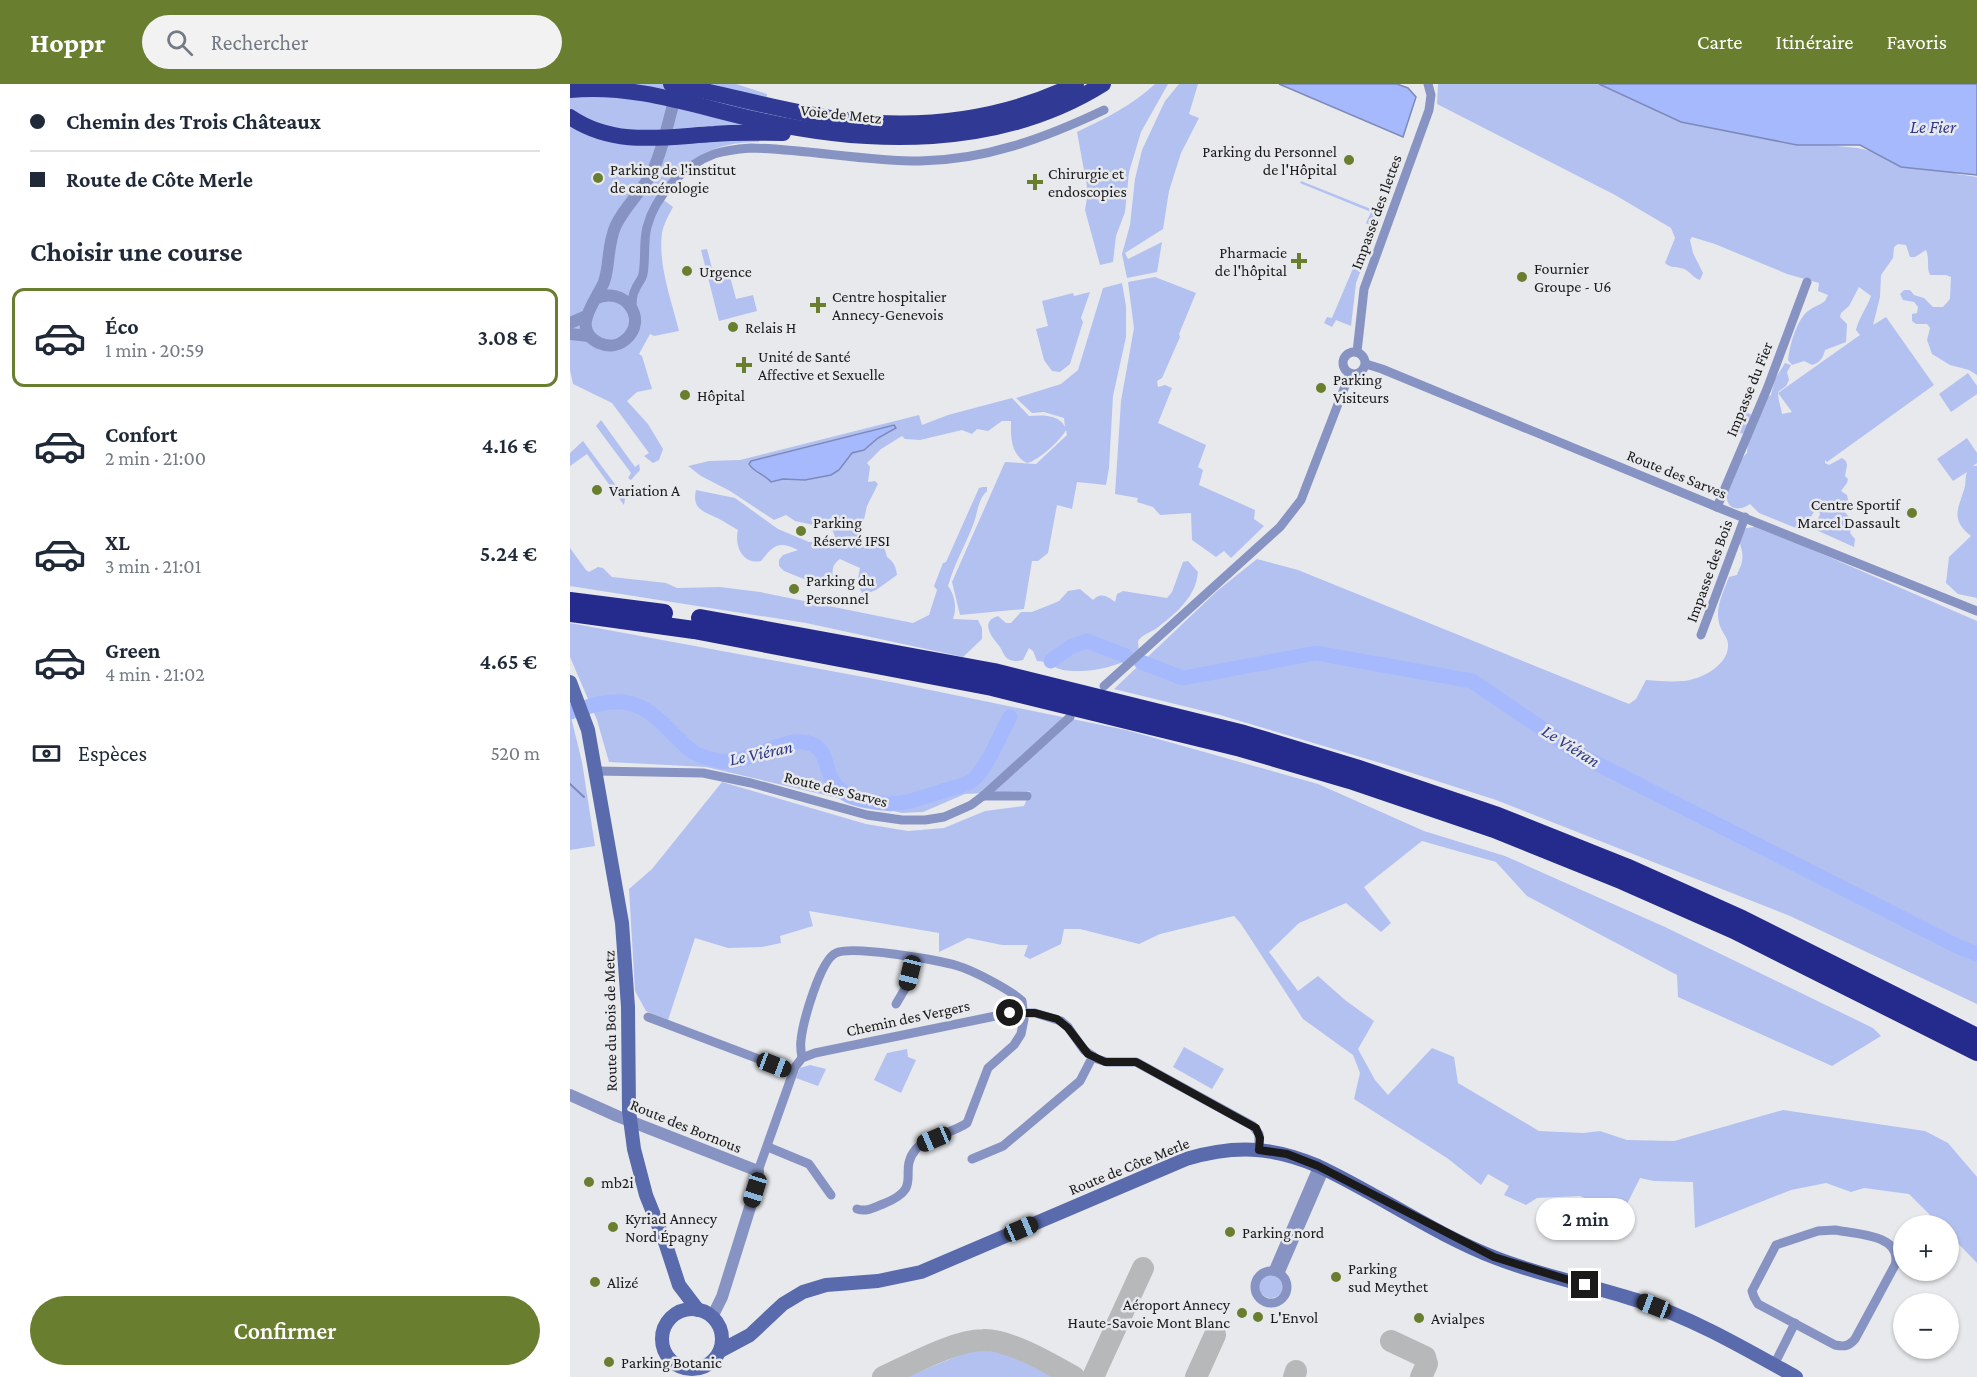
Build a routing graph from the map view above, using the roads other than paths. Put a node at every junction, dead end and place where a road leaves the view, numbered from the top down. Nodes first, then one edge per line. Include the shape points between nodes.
1 (672, 84) edge
2 (679, 84) edge
3 (684, 84) edge
4 (1076, 84) edge
5 (1103, 84) edge
6 (1428, 84) edge
7 (700, 89) junction
8 (570, 90) edge
9 (1104, 110) dead end
10 (570, 117) edge
11 (845, 134) junction
12 (605, 280) junction
13 (1807, 282) dead end
14 (634, 291) junction
15 (616, 296) junction
16 (595, 299) junction
17 (632, 308) junction
18 (584, 317) junction
19 (570, 323) edge
20 (570, 334) edge
21 (589, 336) junction
22 (1357, 352) junction
23 (1366, 364) junction
24 (1350, 373) junction
25 (1717, 507) junction
26 (1745, 517) junction
27 (570, 601) edge
28 (1977, 611) edge
29 (570, 614) edge
30 (1701, 635) dead end
31 (570, 682) edge
32 (1104, 686) dead end
33 (1070, 717) dead end
34 (596, 771) junction
35 (983, 796) junction
36 (1027, 796) dead end
37 (914, 958) junction
38 (896, 1004) dead end
39 (1024, 1012) junction
40 (648, 1017) dead end
41 (1977, 1037) edge
42 (1977, 1052) edge
43 (1093, 1056) junction
44 (802, 1058) junction
45 (793, 1072) junction
46 (570, 1095) edge
47 (768, 1147) junction
48 (1259, 1150) junction
49 (972, 1159) dead end
50 (1322, 1168) junction
51 (758, 1171) junction
52 (831, 1196) dead end
53 (857, 1209) dead end
54 (1276, 1272) dead end
55 (679, 1285) junction
56 (698, 1310) junction
57 (672, 1316) junction
58 (712, 1317) junction
59 (1795, 1323) junction
60 (720, 1330) junction
61 (744, 1338) junction
62 (720, 1351) junction
63 (1774, 1365) junction
64 (679, 1371) edge
65 (695, 1373) edge
66 (1796, 1377) edge

1 - 7 highway
2 - 12 street via 649,178 615,227
3 - 7 highway
4 - 7 highway, Voie de Metz via 1031,104 1000,112 919,123 845,120
5 - 11 highway, Voie de Metz via 1044,113 992,128 917,137
6 - 22 street, Impasse des Ilettes via 1429,110 1364,289
8 - 11 highway, Voie de Metz via 642,91 754,120
9 - 14 street via 1027,143 946,160 873,159 751,148 715,154 681,175 653,210 645,237 643,273
10 - 11 highway via 600,132 632,139 730,133
12 - 15 street
12 - 16 street
13 - 25 street, Impasse du Fier
14 - 15 street
14 - 17 street
15 - 16 street
15 - 17 street
16 - 18 street
17 - 21 street via 634,325 622,342 606,345
18 - 19 street
18 - 21 street
20 - 21 street
22 - 23 street
22 - 24 street via 1348,353 1344,359 1343,366
23 - 24 street via 1360,373
23 - 25 street, Route des Sarves
24 - 32 street via 1301,500 1280,527
25 - 26 street, Route des Sarves
26 - 28 street, Route des Sarves
26 - 30 street, Impasse des Bois
27 - 41 highway via 698,618 994,672 1244,734 1356,768 1498,816 1626,867 1742,919
29 - 42 highway via 694,630 992,687 1241,748 1350,780 1494,829 1623,881 1734,930
31 - 34 main road, Route du Bois de Metz via 584,717
33 - 35 street, Route des Sarves
34 - 35 street, Route des Sarves via 703,773 867,815 902,820 944,817
34 - 55 main road, Route du Bois de Metz via 625,949 631,1134 646,1195
35 - 36 street
37 - 38 street via 906,987
37 - 39 street via 957,966 1021,999
37 - 44 street via 855,950 840,951 829,958 809,1009 801,1041
39 - 43 street via 1057,1019
39 - 44 street, Chemin des Vergers
39 - 53 street via 1019,1038 988,1068 966,1123 917,1148 910,1161 908,1186 900,1197 866,1212
40 - 45 street
43 - 48 street via 1105,1062 1136,1062 1240,1120 1257,1131
43 - 49 street via 1080,1081 1004,1146
44 - 45 street
45 - 47 street
46 - 51 street, Route des Bornous
47 - 51 street
47 - 52 street via 809,1164
48 - 50 main road, Route de Côte Merle via 1287,1154
48 - 61 main road, Route de Côte Merle via 1226,1150 1186,1159 921,1272 814,1288 783,1304
50 - 54 street
50 - 63 main road, Route de Côte Merle via 1494,1257 1638,1300 1734,1341
51 - 58 street via 757,1185
55 - 56 main road, Route du Bois de Metz
55 - 57 main road
56 - 57 main road via 680,1311
56 - 58 main road
57 - 64 main road via 664,1328 662,1343
58 - 60 main road
59 - 59 street via 1835,1345 1851,1345 1895,1265 1896,1250 1879,1239 1835,1230 1818,1231 1776,1245 1752,1291 1758,1304
59 - 63 street
60 - 61 main road
60 - 62 main road
61 - 62 main road, Route de Côte Merle
62 - 65 main road
63 - 66 main road, Route de Côte Merle
64 - 65 main road via 691,1369

